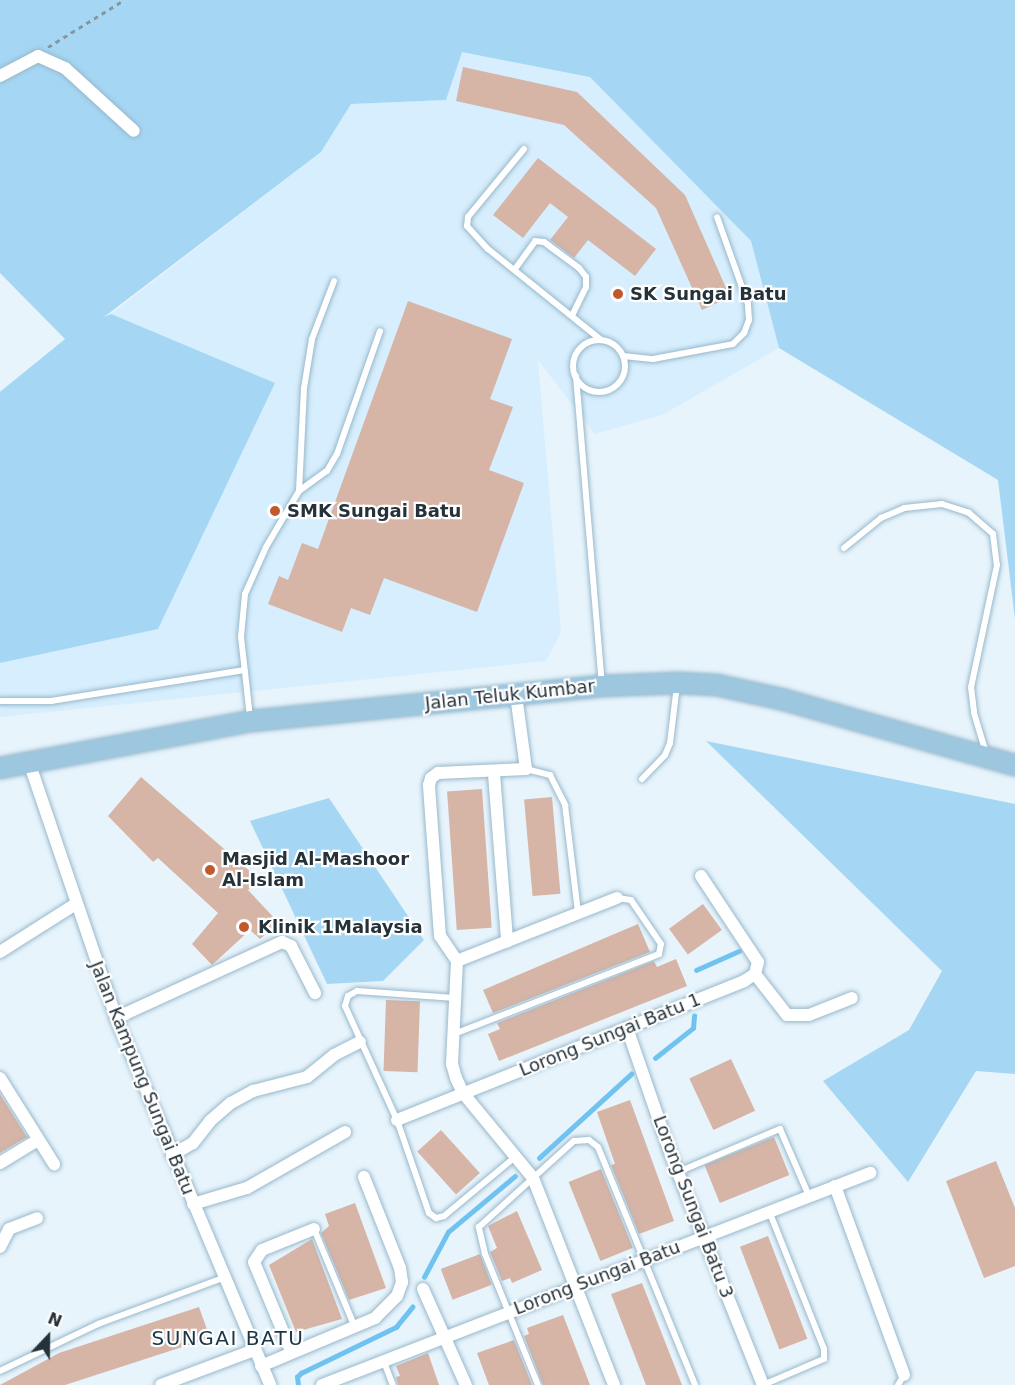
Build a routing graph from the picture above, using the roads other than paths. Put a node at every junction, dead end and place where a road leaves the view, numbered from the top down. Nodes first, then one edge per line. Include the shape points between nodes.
1 (0, 76) edge
2 (134, 131) dead end
3 (524, 149) dead end
4 (717, 217) dead end
5 (515, 269) junction
6 (334, 281) dead end
7 (572, 316) junction
8 (380, 331) dead end
9 (601, 340) junction
10 (623, 356) junction
11 (576, 376) junction
12 (299, 490) junction
13 (844, 548) dead end
14 (245, 670) junction
15 (678, 683) junction
16 (602, 686) junction
17 (516, 695) junction
18 (0, 701) edge
19 (251, 721) junction
20 (988, 759) junction
21 (30, 765) junction
22 (1015, 765) edge
23 (0, 768) edge
24 (526, 769) junction
25 (494, 774) junction
26 (642, 779) dead end
27 (701, 876) dead end
28 (617, 898) joint
29 (74, 905) junction
30 (578, 912) junction
31 (507, 941) junction
32 (0, 952) edge
33 (458, 961) junction
34 (755, 974) junction
35 (315, 993) dead end
36 (455, 998) junction
37 (852, 998) dead end
38 (116, 1018) junction
39 (627, 1028) junction
40 (454, 1034) junction
41 (360, 1042) junction
42 (0, 1078) edge
43 (463, 1093) junction
44 (397, 1120) junction
45 (345, 1132) dead end
46 (38, 1140) junction
47 (172, 1155) junction
48 (515, 1157) junction
49 (0, 1163) edge
50 (54, 1164) dead end
51 (678, 1172) junction
52 (870, 1173) dead end
53 (364, 1178) dead end
54 (533, 1178) junction
55 (835, 1186) junction
56 (809, 1196) junction
57 (193, 1204) junction
58 (769, 1212) junction
59 (37, 1218) dead end
60 (314, 1229) joint
61 (705, 1236) junction
62 (0, 1247) edge
63 (646, 1259) junction
64 (223, 1278) junction
65 (412, 1286) junction
66 (574, 1287) junction
67 (511, 1312) junction
68 (354, 1325) junction
69 (447, 1336) junction
70 (254, 1350) junction
71 (291, 1351) junction
72 (383, 1361) junction
73 (261, 1366) junction
74 (0, 1371) edge
75 (901, 1380) edge
76 (161, 1385) edge
77 (270, 1385) edge
78 (323, 1385) edge
79 (393, 1385) edge
80 (466, 1385) edge
81 (538, 1385) edge
82 (614, 1385) edge
83 (695, 1385) edge
84 (763, 1385) edge

1 - 2 street via 38,56 65,68
3 - 5 lane via 468,217 472,234
4 - 10 lane via 747,304 749,320 744,333 733,344 653,359
5 - 7 lane
5 - 7 lane via 535,241 544,242 579,268 586,277 586,287
6 - 12 lane via 312,339 304,388
7 - 9 lane
8 - 12 lane via 337,454 327,471
9 - 10 lane via 614,345
9 - 11 lane via 578,351
10 - 11 lane via 624,374 614,388 588,389
11 - 16 lane
12 - 14 lane via 266,547 245,594 241,637
13 - 20 lane via 881,518 914,507 942,504 969,513 993,534 997,565 973,662 971,687 974,713
14 - 18 lane via 51,701
14 - 19 lane
15 - 16 main road, Jalan Teluk Kumbar
15 - 20 main road, Jalan Teluk Kumbar via 717,685 785,700
15 - 26 lane via 670,743 665,755
16 - 17 main road, Jalan Teluk Kumbar
17 - 19 main road, Jalan Teluk Kumbar
17 - 24 street
19 - 21 main road, Jalan Teluk Kumbar
20 - 22 main road, Jalan Teluk Kumbar
21 - 23 main road, Jalan Teluk Kumbar
21 - 29 street, Jalan Kampung Sungai Batu
24 - 25 street
24 - 30 lane via 550,775 566,805
25 - 31 street
25 - 33 street via 438,773 430,778 439,929
27 - 34 street via 758,962
28 - 30 street
28 - 40 lane via 631,900 661,944 659,954
29 - 32 street
29 - 38 street, Jalan Kampung Sungai Batu
30 - 31 street
31 - 33 street
33 - 36 street
34 - 37 street via 787,1014 809,1015
34 - 39 street, Lorong Sungai Batu 1
35 - 38 street via 286,942
36 - 40 street
36 - 41 lane via 351,993 345,1006
38 - 47 street, Jalan Kampung Sungai Batu
39 - 43 street, Lorong Sungai Batu 1
39 - 51 street, Lorong Sungai Batu 3
40 - 43 street via 452,1064
41 - 44 lane
41 - 47 street via 334,1055 307,1077 253,1091 231,1103 193,1143
42 - 46 street
43 - 44 street, Lorong Sungai Batu 1
43 - 48 street
44 - 48 lane via 429,1213 436,1218 444,1216
45 - 57 street via 247,1188
46 - 49 street
46 - 50 street
47 - 57 street, Jalan Kampung Sungai Batu
48 - 54 street
51 - 56 lane via 780,1129
51 - 61 street, Lorong Sungai Batu 3
52 - 55 street, Lorong Sungai Batu
53 - 65 street via 400,1268
54 - 63 lane via 574,1141 589,1140 598,1148
54 - 66 street
54 - 67 lane via 479,1227 481,1244
55 - 56 street, Lorong Sungai Batu
55 - 75 street
56 - 58 street, Lorong Sungai Batu
57 - 64 street, Jalan Kampung Sungai Batu
58 - 61 street, Lorong Sungai Batu
58 - 84 lane via 824,1349 824,1359
59 - 62 street via 9,1229
60 - 68 lane
60 - 71 street via 262,1250 255,1262
61 - 63 street, Lorong Sungai Batu
61 - 84 street, Lorong Sungai Batu 3
63 - 66 street, Lorong Sungai Batu
63 - 83 lane
64 - 70 street, Jalan Kampung Sungai Batu
64 - 74 lane via 98,1324
65 - 68 street via 388,1308
65 - 69 street
66 - 67 street, Lorong Sungai Batu
66 - 82 street
67 - 69 street, Lorong Sungai Batu
67 - 81 lane
68 - 71 street
69 - 72 street, Lorong Sungai Batu
69 - 80 street
70 - 73 street, Jalan Kampung Sungai Batu
70 - 76 street
71 - 73 street
72 - 78 street, Lorong Sungai Batu
72 - 79 lane
73 - 77 street, Jalan Kampung Sungai Batu

